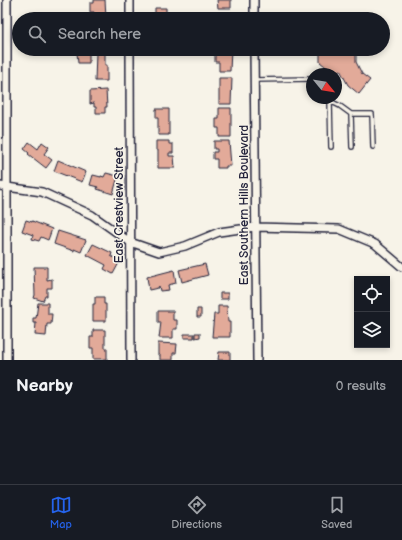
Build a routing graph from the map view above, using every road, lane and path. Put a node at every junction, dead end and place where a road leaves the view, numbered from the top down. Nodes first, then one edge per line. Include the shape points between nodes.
1 (7, 0) edge
2 (130, 0) edge
3 (254, 0) edge
4 (130, 12) edge
5 (254, 12) edge
6 (130, 56) edge
7 (254, 56) edge
8 (306, 79) edge
9 (254, 80) junction
10 (330, 104) edge
11 (337, 104) edge
12 (351, 114) junction
13 (331, 147) dead end
14 (352, 147) dead end
15 (373, 147) dead end
16 (4, 186) edge
17 (255, 227) junction
18 (130, 242) junction
19 (402, 267) edge
20 (7, 360) edge
21 (131, 360) edge
22 (257, 360) edge

1 - 16 street
2 - 4 street
3 - 5 street
6 - 18 street, East Crestview Street
7 - 9 street, East Southern Hills Boulevard
8 - 9 lane
9 - 17 street, East Southern Hills Boulevard
10 - 13 lane
11 - 12 lane
12 - 14 lane
12 - 15 lane via 373,115
16 - 18 street via 42,192 92,215
16 - 20 street
17 - 18 street via 219,232 185,246 159,252
17 - 19 street via 339,229 375,244
17 - 22 street, East Southern Hills Boulevard
18 - 21 street, East Crestview Street

